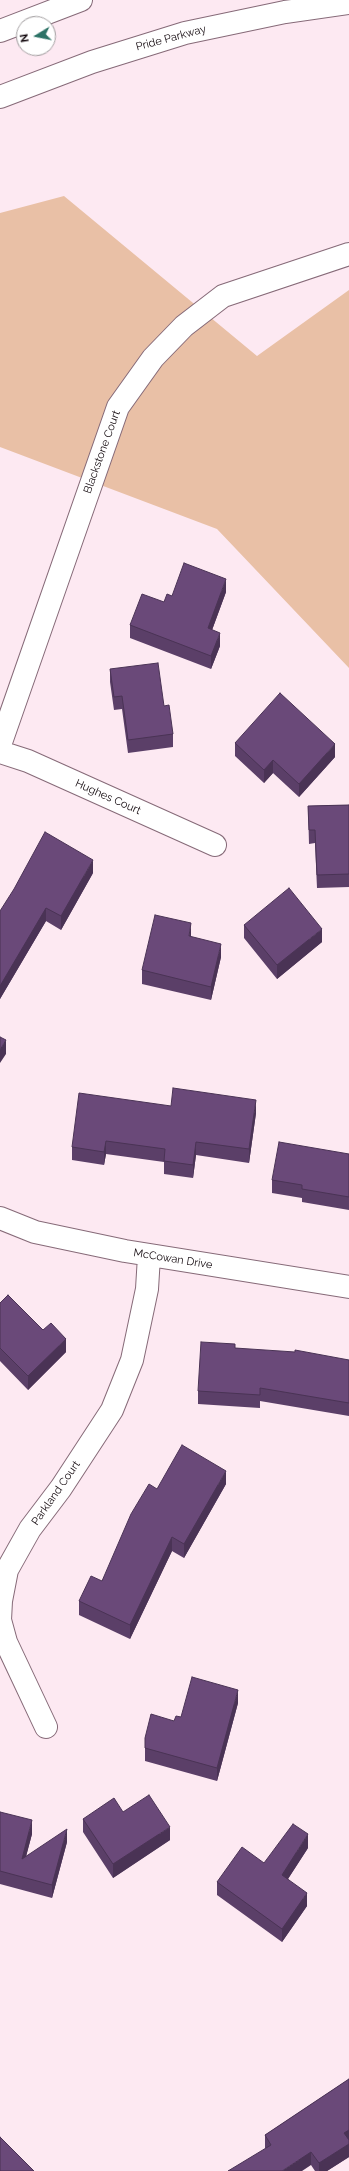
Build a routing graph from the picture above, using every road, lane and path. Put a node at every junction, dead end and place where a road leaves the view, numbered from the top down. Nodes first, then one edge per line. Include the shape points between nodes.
1 (81, 0) edge
2 (349, 3) edge
3 (0, 31) edge
4 (0, 97) edge
5 (349, 254) edge
6 (0, 745) edge
7 (0, 752) edge
8 (215, 845) dead end
9 (0, 1218) edge
10 (149, 1256) junction
11 (349, 1287) edge
12 (46, 1727) dead end

1 - 3 street
2 - 4 street, Pride Parkway via 285,12 185,33 92,62
5 - 6 street, Blackstone Court via 223,296 184,326 153,358 122,401 115,414
7 - 8 street, Hughes Court via 28,761
9 - 10 street, McCowan Drive via 35,1232
10 - 11 street, McCowan Drive
10 - 12 street, Parkland Court via 147,1289 132,1360 112,1410 61,1488 30,1529 7,1570 0,1620 6,1642

